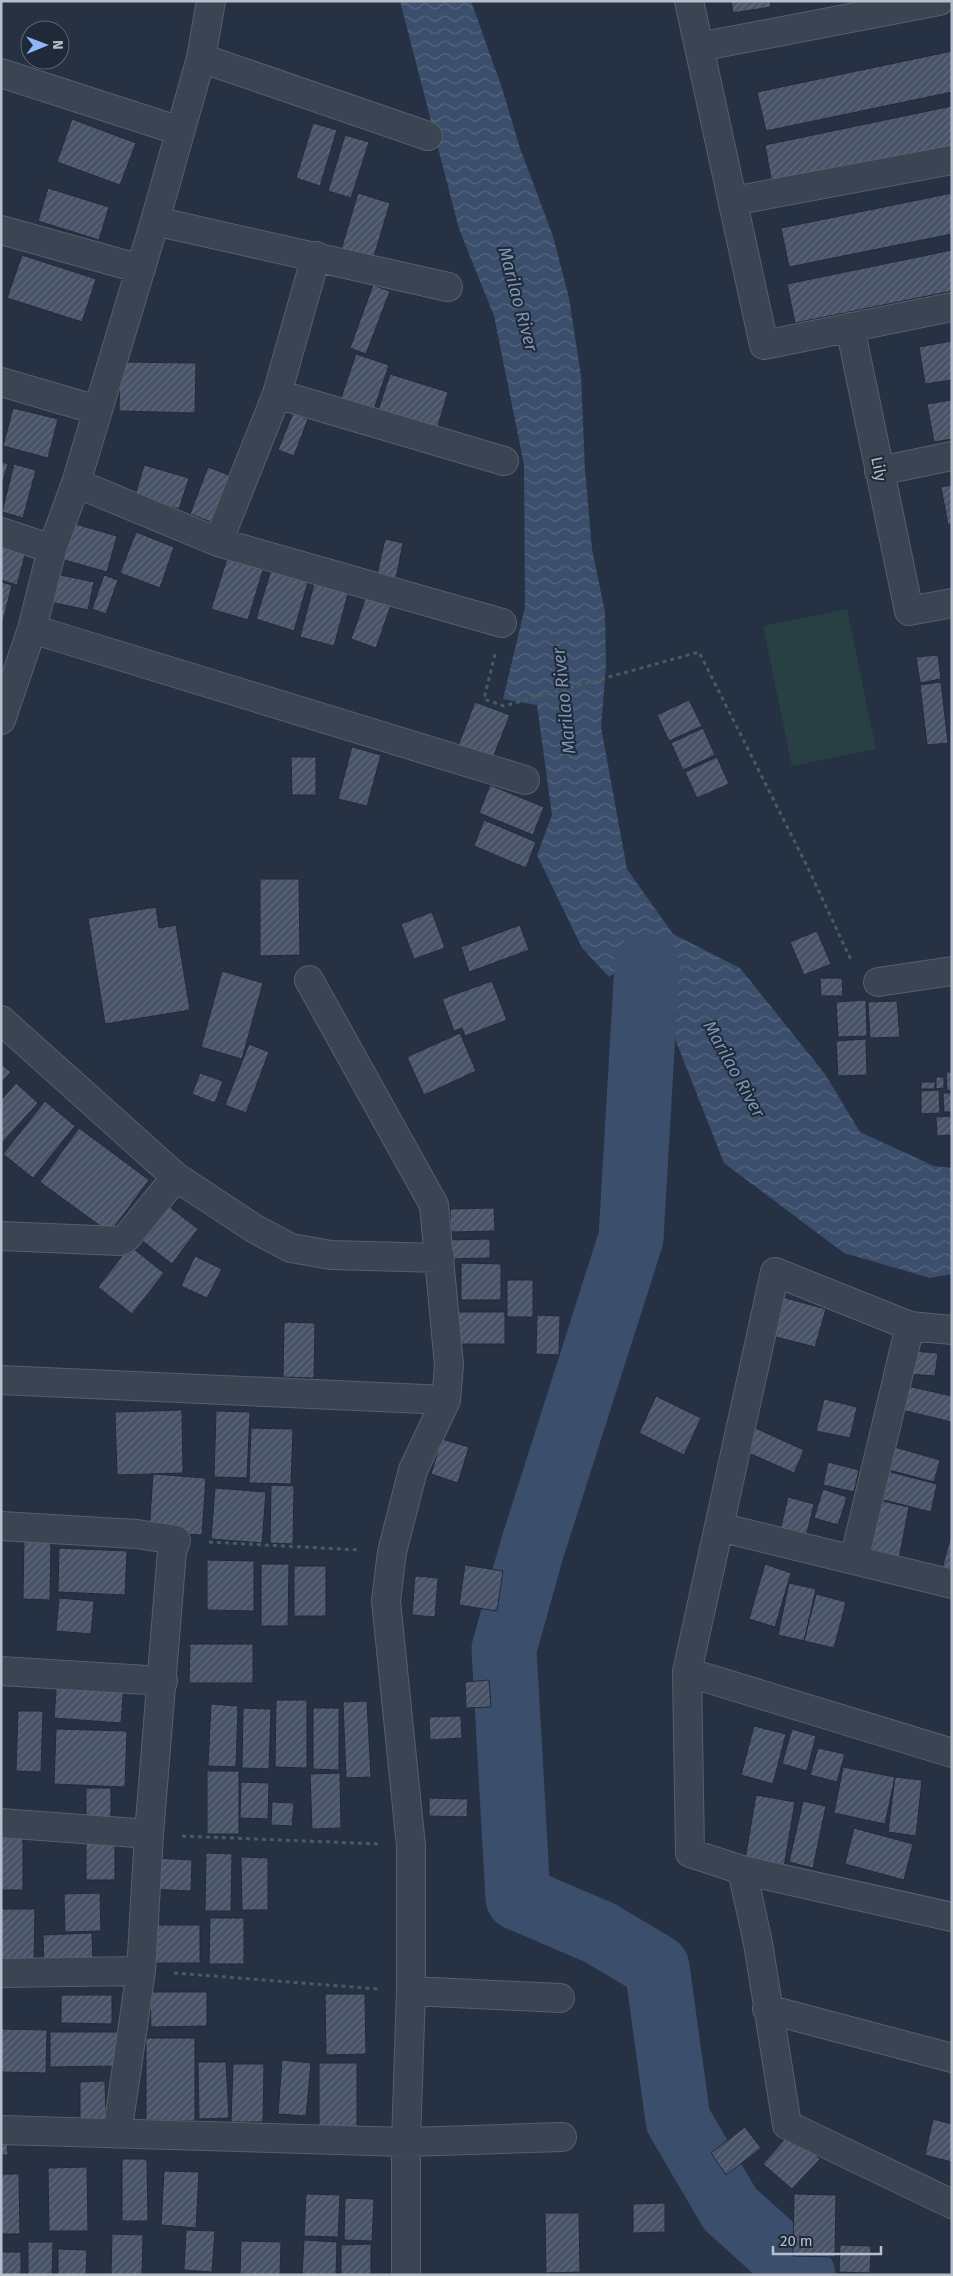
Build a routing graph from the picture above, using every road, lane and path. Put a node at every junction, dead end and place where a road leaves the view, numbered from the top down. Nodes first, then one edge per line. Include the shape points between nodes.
1 (211, 1) edge
2 (689, 1) edge
3 (939, 1) edge
4 (699, 47) junction
5 (201, 58) junction
6 (1, 72) edge
7 (180, 132) junction
8 (428, 136) dead end
9 (952, 160) edge
10 (733, 202) junction
11 (155, 222) junction
12 (1, 230) edge
13 (316, 256) junction
14 (141, 269) junction
15 (448, 287) dead end
16 (952, 307) edge
17 (850, 327) junction
18 (1, 382) edge
19 (277, 394) junction
20 (97, 410) junction
21 (952, 456) edge
22 (504, 461) dead end
23 (879, 471) junction
24 (76, 483) junction
25 (1, 532) edge
26 (218, 542) junction
27 (52, 549) junction
28 (952, 603) edge
29 (502, 623) joint
30 (32, 629) junction
31 (8, 678) edge
32 (1, 720) edge
33 (524, 780) dead end
34 (952, 971) edge
35 (309, 980) dead end
36 (878, 982) joint
37 (1, 1020) edge
38 (176, 1177) junction
39 (1, 1236) edge
40 (440, 1258) junction
41 (910, 1326) junction
42 (952, 1330) edge
43 (1, 1380) edge
44 (446, 1400) junction
45 (1, 1526) edge
46 (719, 1527) junction
47 (176, 1540) junction
48 (338, 1549) dead end
49 (854, 1560) junction
50 (952, 1584) edge
51 (1, 1671) edge
52 (687, 1672) junction
53 (163, 1681) junction
54 (952, 1753) edge
55 (1, 1823) edge
56 (149, 1834) junction
57 (411, 1846) junction
58 (742, 1870) junction
59 (952, 1917) edge
60 (141, 1971) junction
61 (1, 1973) edge
62 (411, 1991) junction
63 (560, 1998) dead end
64 (767, 2009) junction
65 (952, 2058) edge
66 (1, 2130) edge
67 (116, 2134) junction
68 (562, 2138) dead end
69 (406, 2142) junction
70 (952, 2204) edge
71 (406, 2275) edge

1 - 5 street
2 - 4 street
3 - 4 street
4 - 10 street
5 - 7 street
5 - 8 street
6 - 7 street
7 - 11 street
9 - 10 street
10 - 17 street via 764,345
11 - 13 street
11 - 14 street
12 - 14 street
13 - 15 street
13 - 19 street
14 - 20 street
16 - 17 street
17 - 23 street, Lily
18 - 20 street
19 - 22 street
19 - 26 street
20 - 24 street
21 - 23 street
23 - 28 street, Lily via 909,611
24 - 26 street
24 - 27 street
25 - 27 street
26 - 29 street
27 - 30 street
29 - 36 path via 484,699 504,706 699,652 859,976
30 - 31 street
30 - 33 street
31 - 32 street
34 - 36 street
35 - 40 street via 434,1206
37 - 38 street
38 - 39 street via 127,1237 120,1241
38 - 40 street via 255,1229 291,1248 331,1255
40 - 44 street via 449,1365
41 - 42 street
41 - 46 street via 775,1272
41 - 49 street
43 - 44 street
44 - 57 street via 413,1470 392,1552 386,1601
45 - 47 street via 137,1534
46 - 49 street
46 - 52 street
47 - 48 path
47 - 53 street via 172,1551
49 - 50 street
51 - 53 street
52 - 54 street
52 - 58 street via 690,1853
53 - 56 street
55 - 56 street
56 - 57 path
56 - 60 street
57 - 62 street
58 - 59 street
58 - 64 street via 758,1943
60 - 61 street
60 - 62 path
60 - 67 street
62 - 63 street
62 - 69 street
64 - 65 street
64 - 70 street via 787,2125
66 - 67 street
67 - 69 street
68 - 69 street
69 - 71 street

